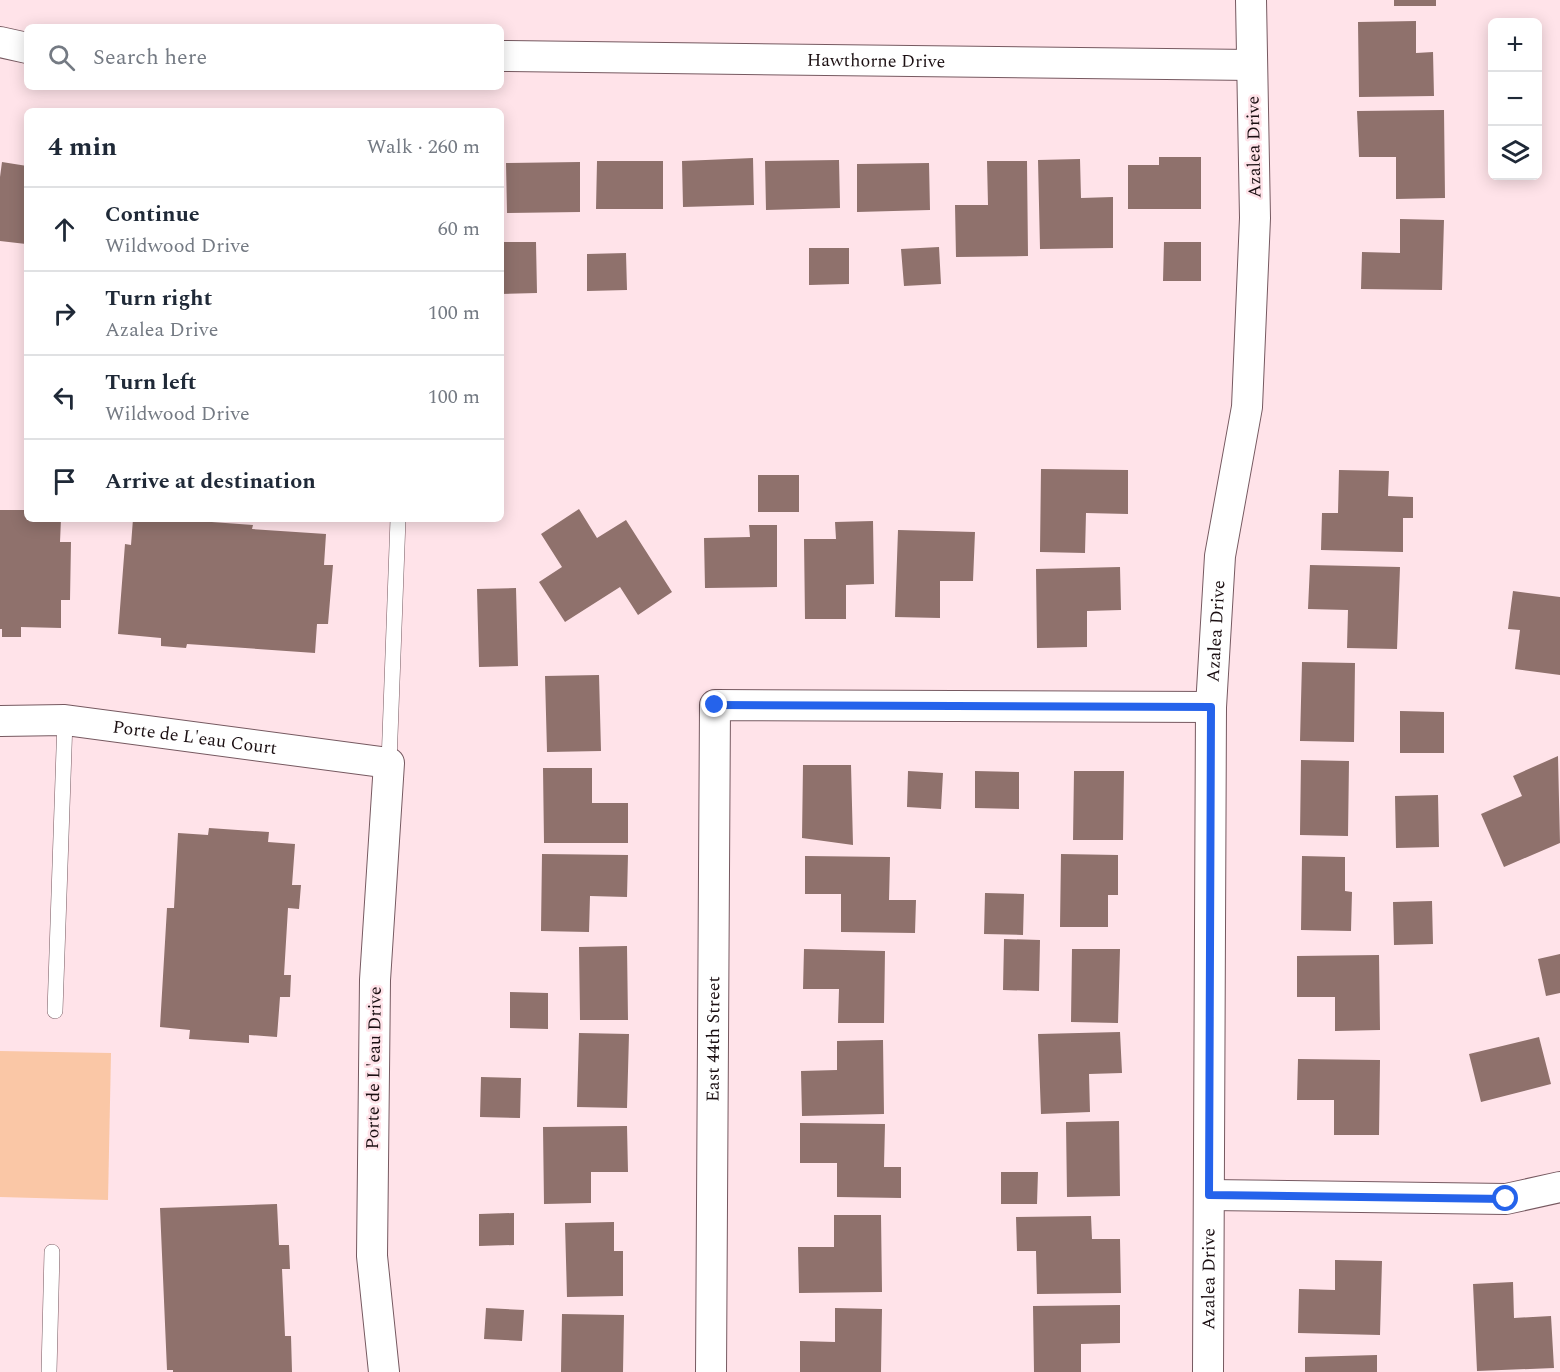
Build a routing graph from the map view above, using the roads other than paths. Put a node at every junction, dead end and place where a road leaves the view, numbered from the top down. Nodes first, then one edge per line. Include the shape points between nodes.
1 (1251, 0) edge
2 (0, 42) edge
3 (24, 47) edge
4 (504, 56) edge
5 (1251, 65) junction
6 (398, 522) edge
7 (1211, 707) junction
8 (64, 720) junction
9 (0, 721) edge
10 (389, 763) junction
11 (55, 1011) dead end
12 (1560, 1187) edge
13 (1209, 1195) junction
14 (52, 1252) dead end
15 (49, 1372) edge
16 (384, 1372) edge
17 (711, 1372) edge
18 (1208, 1372) edge

1 - 5 street, Azalea Drive
2 - 3 street
4 - 5 street, Hawthorne Drive
5 - 7 street, Azalea Drive via 1255,218 1247,407 1220,556
6 - 10 lane
7 - 13 street, Azalea Drive
7 - 17 street, East 44th Street via 715,705
8 - 9 street, Porte de L'eau Court
8 - 10 street, Porte de L'eau Court
8 - 11 lane
10 - 16 street, Porte de L'eau Drive via 375,980 372,1256
12 - 13 street via 1506,1199
13 - 18 street, Azalea Drive
14 - 15 lane

